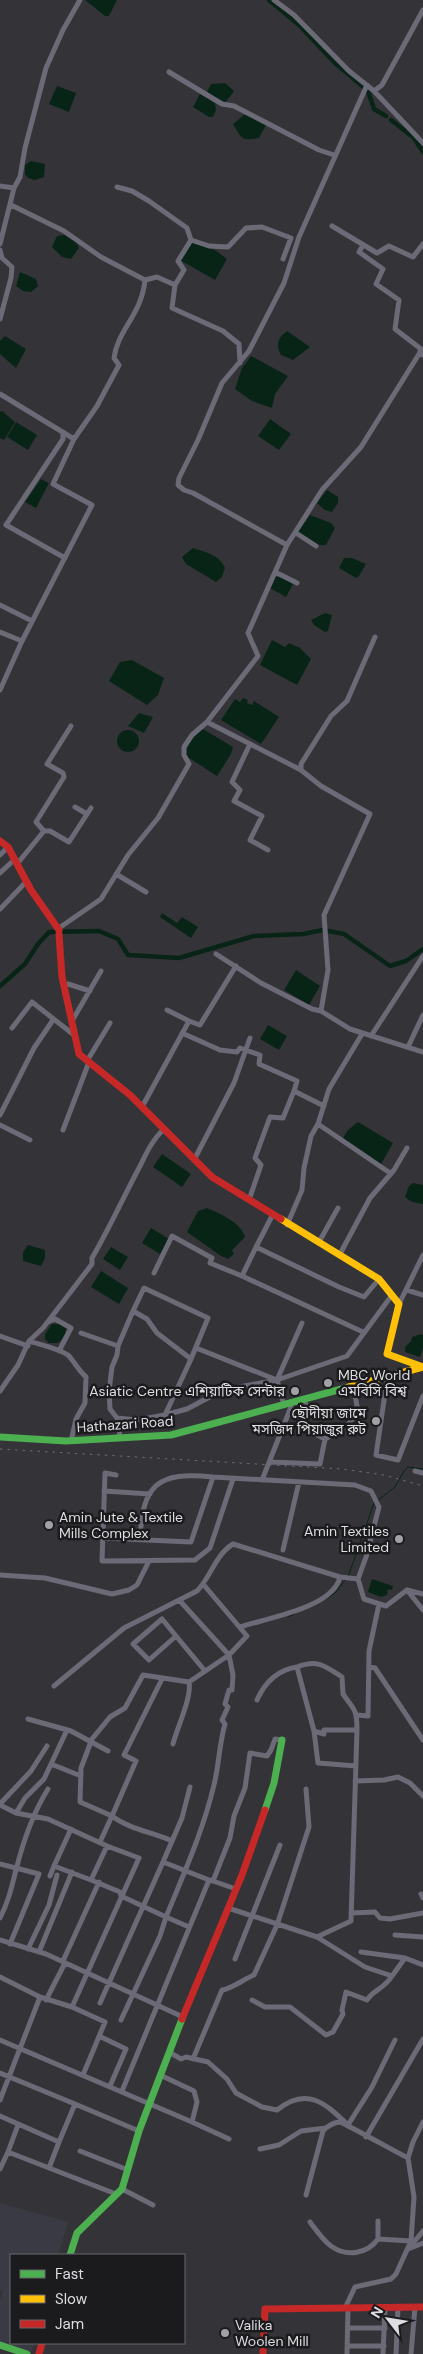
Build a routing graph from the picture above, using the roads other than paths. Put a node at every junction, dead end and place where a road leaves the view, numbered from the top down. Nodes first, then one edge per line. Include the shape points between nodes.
1 (80, 0) edge
2 (274, 0) edge
3 (423, 10) edge
4 (169, 72) dead end
5 (367, 85) junction
6 (374, 91) junction
7 (423, 143) edge
8 (334, 155) junction
9 (0, 186) edge
10 (117, 187) dead end
11 (14, 188) junction
12 (11, 205) junction
13 (332, 226) dead end
14 (191, 240) junction
15 (0, 244) edge
16 (423, 244) edge
17 (364, 245) junction
18 (0, 250) edge
19 (283, 259) dead end
20 (145, 280) junction
21 (175, 285) junction
22 (0, 319) edge
23 (421, 354) edge
24 (240, 363) junction
25 (0, 394) edge
26 (63, 432) junction
27 (74, 438) junction
28 (296, 533) junction
29 (287, 545) junction
30 (316, 546) dead end
31 (65, 558) junction
32 (275, 572) junction
33 (297, 583) dead end
34 (0, 605) edge
35 (32, 621) junction
36 (0, 632) edge
37 (375, 637) dead end
38 (22, 642) junction
39 (0, 690) edge
40 (207, 722) junction
41 (71, 726) dead end
42 (250, 744) junction
43 (301, 770) junction
44 (75, 807) dead end
45 (90, 808) dead end
46 (87, 814) junction
47 (44, 831) junction
48 (0, 841) edge
49 (8, 847) junction
50 (268, 850) dead end
51 (0, 855) edge
52 (16, 861) junction
53 (0, 873) edge
54 (116, 874) junction
55 (26, 882) junction
56 (146, 892) dead end
57 (0, 909) edge
58 (59, 931) junction
59 (216, 954) dead end
60 (422, 958) edge
61 (236, 966) junction
62 (101, 972) dead end
63 (64, 986) junction
64 (90, 991) junction
65 (167, 1010) dead end
66 (321, 1011) junction
67 (423, 1015) edge
68 (53, 1020) junction
69 (72, 1020) junction
70 (188, 1021) junction
71 (110, 1023) dead end
72 (12, 1028) dead end
73 (182, 1034) junction
74 (362, 1034) junction
75 (74, 1035) junction
76 (371, 1036) junction
77 (250, 1038) dead end
78 (408, 1047) junction
79 (244, 1050) junction
80 (423, 1052) edge
81 (88, 1062) junction
82 (294, 1091) junction
83 (324, 1106) junction
84 (142, 1107) junction
85 (0, 1115) edge
86 (318, 1124) junction
87 (0, 1125) edge
88 (164, 1129) junction
89 (63, 1130) dead end
90 (30, 1140) dead end
91 (407, 1148) dead end
92 (194, 1160) junction
93 (390, 1173) junction
94 (249, 1200) junction
95 (338, 1208) dead end
96 (272, 1216) junction
97 (287, 1224) junction
98 (319, 1242) junction
99 (256, 1247) junction
100 (340, 1254) junction
101 (423, 1255) edge
102 (154, 1273) dead end
103 (242, 1276) junction
104 (379, 1279) junction
105 (407, 1290) junction
106 (392, 1295) junction
107 (423, 1295) edge
108 (399, 1304) junction
109 (133, 1311) junction
110 (46, 1323) junction
111 (302, 1323) dead end
112 (363, 1332) junction
113 (81, 1333) dead end
114 (0, 1336) edge
115 (29, 1344) junction
116 (118, 1346) junction
117 (196, 1348) junction
118 (59, 1351) junction
119 (191, 1359) junction
120 (423, 1367) edge
121 (423, 1372) edge
122 (277, 1380) junction
123 (387, 1380) junction
124 (354, 1389) junction
125 (0, 1391) edge
126 (423, 1396) edge
127 (306, 1404) junction
128 (288, 1406) junction
129 (165, 1415) junction
130 (117, 1418) junction
131 (0, 1437) edge
132 (119, 1439) junction
133 (324, 1439) junction
134 (71, 1440) junction
135 (0, 1442) edge
136 (270, 1462) junction
137 (415, 1471) dead end
138 (423, 1473) edge
139 (116, 1474) dead end
140 (214, 1477) junction
141 (233, 1479) junction
142 (262, 1480) junction
143 (299, 1482) junction
144 (104, 1492) junction
145 (150, 1494) junction
146 (103, 1538) junction
147 (140, 1540) junction
148 (283, 1550) dead end
149 (148, 1561) junction
150 (0, 1575) edge
151 (343, 1578) junction
152 (356, 1580) junction
153 (203, 1584) junction
154 (407, 1590) junction
155 (423, 1594) edge
156 (180, 1600) junction
157 (379, 1604) junction
158 (423, 1610) edge
159 (240, 1627) junction
160 (176, 1636) junction
161 (228, 1655) junction
162 (296, 1666) junction
163 (369, 1667) junction
164 (205, 1671) junction
165 (162, 1679) junction
166 (189, 1682) junction
167 (54, 1686) dead end
168 (257, 1700) dead end
169 (357, 1715) junction
170 (28, 1719) dead end
171 (67, 1730) junction
172 (357, 1730) junction
173 (314, 1731) junction
174 (282, 1740) joint
175 (423, 1740) edge
176 (91, 1743) junction
177 (173, 1744) dead end
178 (47, 1746) dead end
179 (108, 1750) dead end
180 (52, 1764) junction
181 (356, 1766) junction
182 (81, 1776) junction
183 (356, 1781) junction
184 (190, 1787) dead end
185 (48, 1789) dead end
186 (306, 1789) dead end
187 (423, 1796) edge
188 (0, 1805) edge
189 (16, 1813) junction
190 (34, 1816) junction
191 (112, 1816) junction
192 (71, 1829) junction
193 (172, 1841) junction
194 (100, 1842) junction
195 (280, 1844) dead end
196 (107, 1846) junction
197 (163, 1862) junction
198 (0, 1864) edge
199 (54, 1866) junction
200 (16, 1869) junction
201 (72, 1872) junction
202 (185, 1872) junction
203 (57, 1875) dead end
204 (50, 1876) dead end
205 (92, 1880) junction
206 (211, 1881) junction
207 (99, 1882) junction
208 (236, 1889) junction
209 (121, 1896) junction
210 (144, 1908) junction
211 (228, 1908) junction
212 (351, 1913) junction
213 (423, 1913) edge
214 (253, 1916) junction
215 (166, 1917) junction
216 (0, 1918) edge
217 (277, 1925) junction
218 (189, 1927) junction
219 (395, 1935) dead end
220 (317, 1937) junction
221 (423, 1937) edge
222 (0, 1940) edge
223 (10, 1944) junction
224 (28, 1949) junction
225 (39, 1952) junction
226 (361, 1952) dead end
227 (405, 1958) junction
228 (235, 1959) dead end
229 (64, 1962) junction
230 (423, 1965) edge
231 (87, 1973) junction
232 (392, 1976) junction
233 (0, 1977) edge
234 (109, 1984) junction
235 (133, 1994) junction
236 (43, 1998) junction
237 (252, 2000) dead end
238 (100, 2003) dead end
239 (156, 2005) junction
240 (72, 2007) junction
241 (183, 2017) junction
242 (121, 2020) dead end
243 (99, 2036) junction
244 (423, 2039) edge
245 (0, 2040) edge
246 (395, 2040) dead end
247 (21, 2049) junction
248 (169, 2052) junction
249 (193, 2059) junction
250 (0, 2072) edge
251 (83, 2075) junction
252 (160, 2075) junction
253 (10, 2076) junction
254 (110, 2086) junction
255 (122, 2091) junction
256 (0, 2100) edge
257 (150, 2103) junction
258 (75, 2104) junction
259 (0, 2116) edge
260 (192, 2122) junction
261 (423, 2122) edge
262 (18, 2125) junction
263 (348, 2125) junction
264 (326, 2128) junction
265 (139, 2131) junction
266 (366, 2137) junction
267 (229, 2139) dead end
268 (59, 2142) junction
269 (260, 2149) dead end
270 (80, 2151) dead end
271 (8, 2152) junction
272 (408, 2158) junction
273 (49, 2168) junction
274 (0, 2169) edge
275 (128, 2170) junction
276 (119, 2191) junction
277 (306, 2195) dead end
278 (153, 2205) dead end
279 (310, 2222) dead end
280 (378, 2222) dead end
281 (423, 2231) edge
282 (378, 2239) junction
283 (411, 2241) junction
284 (423, 2243) edge
285 (70, 2254) edge
286 (386, 2307) junction
287 (398, 2307) junction
288 (414, 2307) junction
289 (423, 2307) edge
290 (347, 2308) junction
291 (348, 2328) junction
292 (384, 2328) junction
293 (0, 2345) edge
294 (348, 2346) junction
295 (384, 2346) junction
296 (27, 2354) edge
297 (263, 2354) edge
298 (348, 2354) edge
299 (384, 2354) edge
300 (396, 2354) edge
301 (411, 2354) edge

1 - 11 street via 46,68 20,177
2 - 5 street
3 - 6 street via 382,85
4 - 8 street via 222,104 234,106
5 - 6 street
5 - 8 street
6 - 7 street
8 - 24 street via 299,237 284,283
9 - 11 street
10 - 14 street via 132,191 187,228
11 - 12 street
12 - 15 street
12 - 20 street via 64,231 101,257
13 - 17 street
14 - 19 street via 209,246 228,247 246,228 262,227 291,238
14 - 21 street via 178,261 184,270
16 - 17 street via 413,257 389,246 377,253
17 - 23 street via 359,252 383,269 376,284 399,300 395,329 418,345
18 - 22 street via 2,258 12,267
20 - 21 street via 157,277
20 - 27 street via 142,302 116,348 114,358 119,365 97,406
21 - 24 street via 172,308 223,331 239,344
23 - 28 street via 361,446 322,490
24 - 29 street via 222,383 178,478 178,485
25 - 26 street
26 - 27 street
26 - 31 street via 63,440 6,525
27 - 31 street via 53,484 92,505
28 - 29 street
28 - 30 street
29 - 32 street
31 - 35 street
32 - 33 street
32 - 40 street via 248,633 258,656
34 - 35 street
35 - 38 street
36 - 38 street
37 - 43 street via 347,701 331,716 301,764
38 - 39 street
40 - 42 street
40 - 54 street via 184,747 189,764 184,775 158,818
41 - 47 street via 47,764 63,773 64,777 36,822
42 - 43 street
42 - 50 street via 232,782 240,790 234,801 262,816 250,840
43 - 66 street via 321,786 370,814 324,916 328,970
44 - 46 street
45 - 46 street
46 - 47 street via 68,842
47 - 52 street
48 - 49 main road
49 - 51 street
49 - 52 main road
52 - 53 street
52 - 55 main road
54 - 56 street
54 - 58 street via 101,899
55 - 57 street
55 - 58 main road
58 - 63 main road
59 - 61 street
60 - 76 street
61 - 66 street via 261,983
61 - 70 street via 200,1025
62 - 64 street
63 - 64 street via 68,984
63 - 69 main road
64 - 69 street
65 - 70 street
66 - 74 street
67 - 78 street
68 - 72 street via 32,1002
68 - 75 street
68 - 85 street via 34,1048
69 - 75 main road
70 - 73 street
71 - 81 street
73 - 79 street via 220,1050
73 - 84 street
74 - 76 street
74 - 83 street via 329,1089
75 - 81 main road via 79,1054
76 - 78 street
77 - 79 street
78 - 80 street
79 - 82 street via 260,1055 259,1064 297,1081
79 - 92 street via 234,1083
81 - 84 main road
81 - 89 street
82 - 83 street
82 - 94 street via 283,1118 270,1117 255,1158 261,1165
83 - 86 street
84 - 88 main road
86 - 93 street
86 - 97 street via 311,1136 302,1190
87 - 90 street
88 - 92 main road
88 - 110 street via 153,1141 92,1258 92,1264
91 - 93 street
92 - 94 main road via 212,1177
93 - 100 street via 370,1198
94 - 96 main road
95 - 98 street
96 - 97 main road
96 - 99 street
97 - 98 main road
98 - 100 main road
99 - 103 street
99 - 104 street via 364,1297
100 - 104 main road
101 - 105 street
102 - 103 street via 172,1236 212,1258 210,1263
103 - 112 street
104 - 106 main road
105 - 107 street
105 - 108 street
106 - 108 main road
106 - 112 street
108 - 120 main road via 387,1354
109 - 116 street
109 - 117 street via 144,1288 208,1318
109 - 119 street via 147,1319 157,1333
110 - 115 street
110 - 118 street via 55,1319 70,1328
111 - 122 street
112 - 122 street via 347,1356
113 - 116 street
114 - 115 street
115 - 118 street
115 - 125 street
116 - 130 street via 109,1392 110,1409
117 - 119 street
117 - 122 street
118 - 134 street via 72,1359 75,1368 86,1377 85,1403 76,1419
119 - 129 street
120 - 128 main road, Hathazari Road
121 - 123 main road, Hathazari Road
122 - 128 street
122 - 129 street via 224,1390 187,1409
123 - 124 main road, Hathazari Road
123 - 126 street via 376,1455 398,1460
124 - 127 main road, Hathazari Road
124 - 133 street via 358,1412 346,1427
127 - 128 main road, Hathazari Road
127 - 133 street via 298,1425
128 - 132 main road, Hathazari Road via 171,1435
128 - 135 main road, Hathazari Road via 174,1439 92,1444
128 - 136 street
129 - 130 street via 137,1420
130 - 132 street
131 - 134 main road, Hathazari Road
132 - 134 main road, Hathazari Road
133 - 136 street via 320,1464
136 - 142 street
137 - 138 street
139 - 144 street via 105,1473
140 - 141 street
140 - 145 street via 170,1476 158,1483
140 - 147 street via 191,1542
141 - 142 street
141 - 149 street via 210,1548 203,1556 195,1560
142 - 143 street
143 - 148 street
143 - 152 street via 355,1486 372,1492 379,1507
144 - 145 street
144 - 146 street
145 - 147 street via 143,1505
146 - 147 street
146 - 149 street via 102,1561
149 - 150 street via 137,1585 121,1594 45,1578
151 - 152 street
151 - 153 street via 235,1543 218,1558
151 - 159 street via 332,1592 298,1611
152 - 157 street via 364,1599
153 - 156 street
153 - 159 street
154 - 155 street
154 - 157 street via 386,1606
154 - 158 street
156 - 161 street
156 - 167 street via 124,1628
157 - 163 street via 369,1651
159 - 161 street via 247,1636
160 - 160 street via 149,1660 133,1644 162,1619
160 - 164 street
161 - 164 street
161 - 202 street via 233,1675 232,1690 229,1690 224,1704 228,1707 222,1720 225,1724 214,1784 200,1835
162 - 168 street via 282,1669 263,1687
162 - 169 street via 310,1662 322,1664 342,1677 343,1694
162 - 173 street
163 - 169 street via 368,1716
163 - 175 street via 375,1668
164 - 166 street
165 - 166 street
165 - 176 street via 142,1675 125,1708 110,1717
165 - 191 street via 124,1755 136,1761
166 - 177 street via 191,1692
169 - 172 street
170 - 171 street
171 - 176 street
171 - 180 street
172 - 173 street via 324,1730 324,1734
172 - 181 street
173 - 181 street via 318,1763
174 - 206 street via 274,1739 272,1750 266,1756 250,1753 245,1788 230,1838
174 - 208 main road via 274,1783
176 - 179 street
176 - 182 street
178 - 188 street via 31,1771
180 - 182 street
180 - 189 street
181 - 183 street
182 - 191 street via 80,1802
183 - 187 street via 398,1777
183 - 212 street
184 - 193 street
185 - 190 street
186 - 217 street via 309,1827
188 - 189 street
189 - 190 street
190 - 192 street
190 - 200 street
191 - 193 street
191 - 194 street
192 - 194 street
192 - 199 street
193 - 197 street
194 - 196 street
195 - 214 street
196 - 205 street
196 - 209 street via 139,1858
197 - 202 street
197 - 210 street
198 - 200 street
199 - 201 street
199 - 204 street
200 - 216 street via 10,1898
200 - 223 street via 39,1874
201 - 205 street
201 - 225 street
202 - 206 street
202 - 215 street
203 - 224 street via 49,1905
205 - 207 street
206 - 208 street
206 - 218 street
207 - 209 street via 120,1892
207 - 229 street
208 - 211 main road
209 - 210 street
209 - 231 street
210 - 215 street
210 - 234 street
211 - 214 street
211 - 241 main road
212 - 213 street via 375,1912 380,1918 390,1919
212 - 220 street via 351,1921
214 - 217 street
214 - 228 street
215 - 218 street
215 - 235 street
217 - 220 street
217 - 249 street via 254,1975 222,1990
218 - 239 street
219 - 221 street
220 - 232 street via 365,1967
222 - 223 street
223 - 224 street
224 - 225 street
225 - 229 street
226 - 227 street
227 - 230 street
227 - 232 street
229 - 231 street
229 - 236 street
231 - 234 street
231 - 240 street
232 - 237 street via 367,2000 346,1992 343,2014 333,2032 326,2035 290,2007 265,2007
233 - 236 street
234 - 235 street
234 - 238 street
235 - 239 street
235 - 242 street
236 - 240 street
236 - 247 street
239 - 241 street
239 - 255 street
240 - 243 street via 105,2022
241 - 248 main road
243 - 251 street
243 - 254 street via 126,2048
244 - 266 street
245 - 247 street
246 - 263 street via 372,2087
247 - 251 street
247 - 253 street
248 - 249 street via 181,2059
248 - 252 main road
249 - 263 street via 208,2062 227,2079 236,2093 262,2107 277,2110 288,2101 297,2099 321,2101
250 - 253 street
251 - 254 street
252 - 257 main road
252 - 260 street via 194,2091 197,2102
253 - 256 street
253 - 258 street
254 - 255 street
255 - 257 street
257 - 260 street
257 - 265 main road
258 - 265 street
258 - 268 street
259 - 262 street
260 - 267 street
261 - 272 street
262 - 268 street
262 - 271 street
263 - 264 street via 338,2122
263 - 266 street
264 - 269 street via 301,2132 279,2145
264 - 277 street
265 - 275 main road
266 - 272 street
268 - 273 street
270 - 275 street
271 - 273 street
271 - 274 street
272 - 283 street via 414,2197
273 - 276 street
275 - 276 main road
276 - 278 street
276 - 285 main road via 77,2233
279 - 282 street via 332,2247 351,2253 369,2249
280 - 282 street
281 - 284 street via 408,2249
282 - 283 street
283 - 290 street via 396,2274 391,2279 354,2287
286 - 287 main road
286 - 290 main road
286 - 292 street
287 - 288 main road
287 - 300 street
288 - 289 main road
288 - 301 street
290 - 291 street
290 - 297 main road via 265,2309
291 - 292 street
291 - 294 street
292 - 295 street
293 - 296 main road
294 - 295 street
294 - 298 street
295 - 299 street

